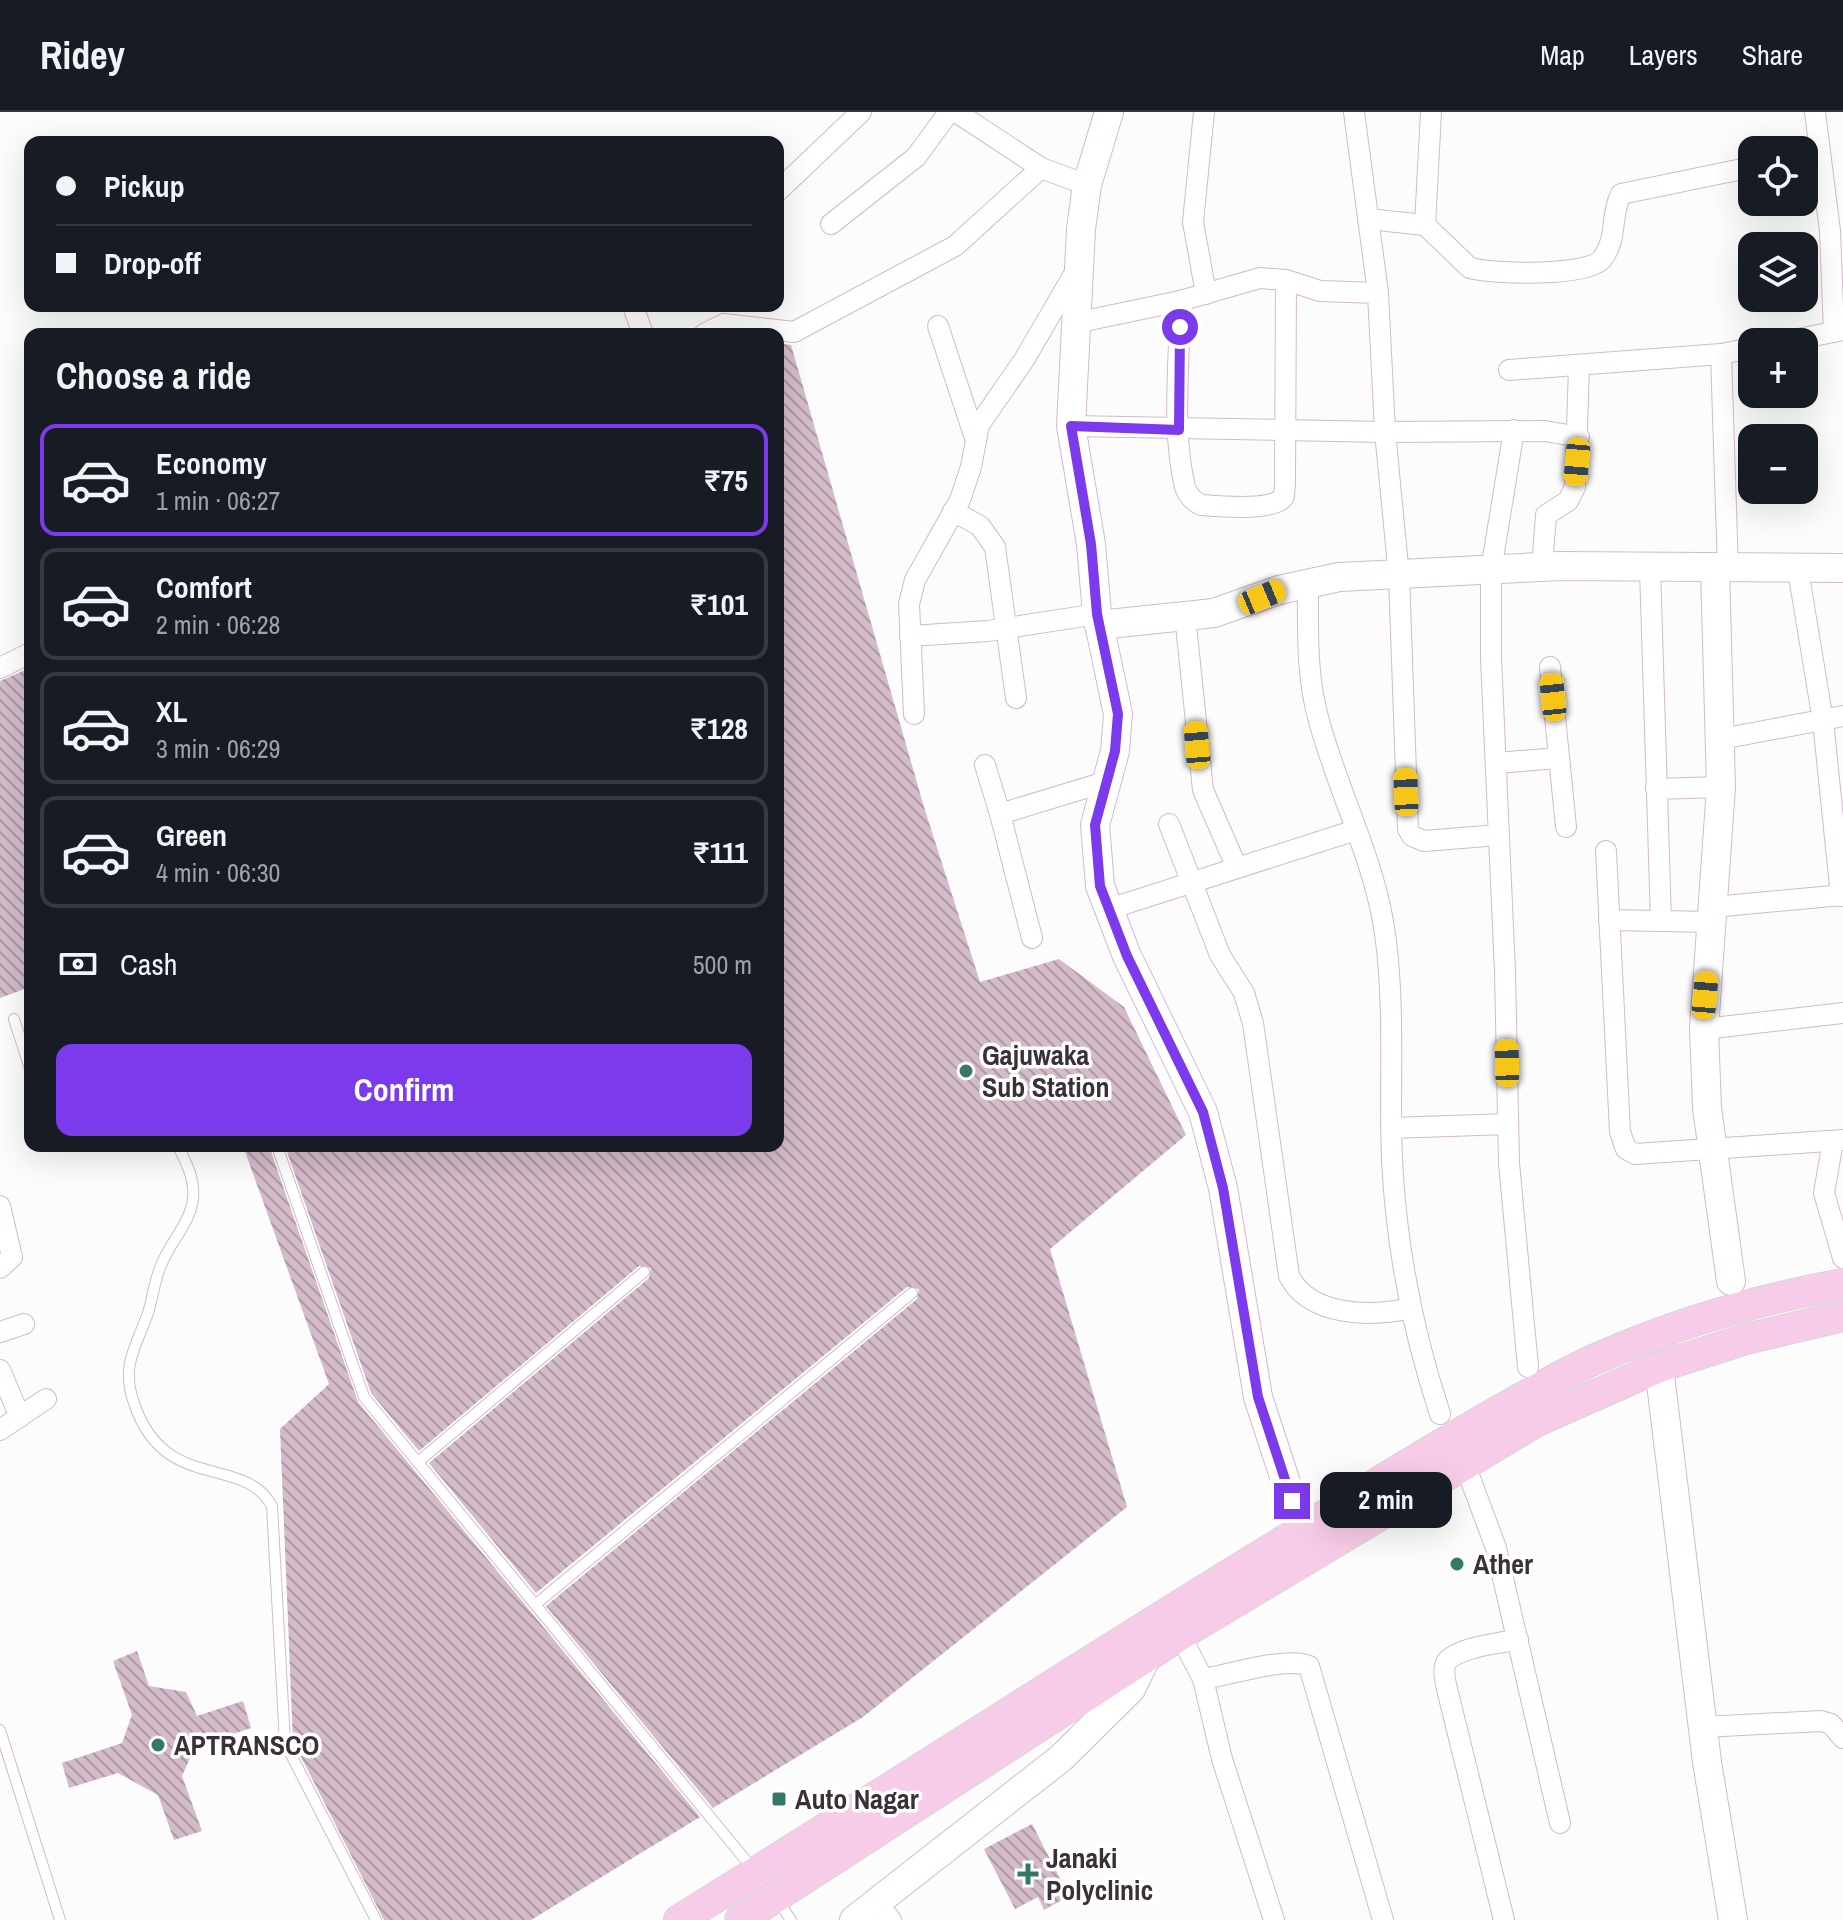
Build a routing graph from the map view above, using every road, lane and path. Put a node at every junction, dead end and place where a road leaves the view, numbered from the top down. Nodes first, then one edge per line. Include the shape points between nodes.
1 (861, 112) edge
2 (949, 112) edge
3 (956, 112) edge
4 (1109, 112) edge
5 (1204, 112) edge
6 (1354, 112) edge
7 (1431, 112) edge
8 (1815, 112) edge
9 (1814, 136) edge
10 (1041, 168) junction
11 (1738, 170) edge
12 (1818, 172) edge
13 (784, 185) edge
14 (1087, 185) junction
15 (1368, 219) junction
16 (831, 224) dead end
17 (1425, 225) junction
18 (1836, 231) edge
19 (1079, 266) junction
20 (1286, 280) junction
21 (1378, 293) junction
22 (1206, 294) junction
23 (1180, 301) junction
24 (1075, 323) junction
25 (938, 326) dead end
26 (716, 328) edge
27 (759, 328) edge
28 (784, 331) edge
29 (1838, 331) edge
30 (1818, 335) edge
31 (1738, 351) edge
32 (1721, 354) junction
33 (1579, 367) junction
34 (1509, 370) dead end
35 (1071, 426) junction
36 (1179, 430) junction
37 (1514, 430) junction
38 (1284, 431) junction
39 (1385, 432) junction
40 (1579, 437) junction
41 (976, 441) junction
42 (953, 511) junction
43 (1542, 567) junction
44 (1650, 568) junction
45 (1843, 568) edge
46 (1722, 569) junction
47 (1491, 570) junction
48 (1798, 570) junction
49 (1399, 576) junction
50 (1308, 583) junction
51 (1185, 615) junction
52 (1098, 620) junction
53 (1006, 629) junction
54 (910, 636) junction
55 (24, 656) edge
56 (1550, 667) dead end
57 (0, 668) edge
58 (1016, 698) dead end
59 (914, 714) dead end
60 (1833, 718) edge
61 (1721, 739) junction
62 (1559, 758) junction
63 (1496, 763) junction
64 (985, 765) dead end
65 (1105, 782) junction
66 (1721, 787) junction
67 (1656, 789) junction
68 (1000, 814) junction
69 (1169, 824) dead end
70 (1566, 827) dead end
71 (1356, 830) junction
72 (1499, 835) junction
73 (1606, 851) dead end
74 (1237, 868) junction
75 (1192, 882) junction
76 (1842, 896) edge
77 (1109, 909) junction
78 (1712, 915) junction
79 (1609, 920) junction
80 (1661, 921) junction
81 (1032, 938) dead end
82 (1843, 1013) edge
83 (14, 1019) dead end
84 (1704, 1029) junction
85 (24, 1050) edge
86 (1508, 1124) junction
87 (1391, 1128) junction
88 (1838, 1141) edge
89 (1713, 1149) junction
90 (180, 1152) edge
91 (279, 1152) edge
92 (0, 1206) edge
93 (1843, 1258) edge
94 (0, 1268) edge
95 (644, 1272) dead end
96 (1731, 1281) dead end
97 (1843, 1284) edge
98 (912, 1293) dead end
99 (1411, 1308) junction
100 (1843, 1316) edge
101 (24, 1324) dead end
102 (0, 1332) edge
103 (1528, 1367) dead end
104 (1659, 1367) junction
105 (0, 1370) edge
106 (46, 1399) dead end
107 (1440, 1414) dead end
108 (20, 1417) junction
109 (0, 1430) edge
110 (418, 1462) junction
111 (1464, 1462) junction
112 (1292, 1501) dead end
113 (536, 1604) junction
114 (1180, 1635) junction
115 (1518, 1639) junction
116 (1147, 1656) junction
117 (1203, 1679) junction
118 (1703, 1727) junction
119 (0, 1730) edge
120 (1843, 1738) edge
121 (1560, 1823) dead end
122 (756, 1873) junction
123 (783, 1909) edge
124 (885, 1912) edge
125 (60, 1920) edge
126 (376, 1920) edge
127 (679, 1920) edge
128 (740, 1920) edge
129 (854, 1920) edge
130 (1274, 1920) edge
131 (1383, 1920) edge
132 (1504, 1920) edge
133 (1733, 1920) edge

1 - 13 street
2 - 16 street via 916,157
3 - 10 street
4 - 14 street
5 - 22 street via 1193,222
6 - 15 street
7 - 17 street
8 - 9 street
10 - 14 street
10 - 28 street via 955,246 794,332
11 - 17 street via 1621,194 1613,239 1602,260 1583,271 1470,268
12 - 18 street
14 - 19 street
15 - 17 street
15 - 21 street
18 - 29 street
19 - 24 street
19 - 41 street via 979,425
20 - 21 street via 1320,291
20 - 22 street via 1260,278
20 - 38 street
21 - 39 street
22 - 23 street
23 - 24 street
23 - 36 street
24 - 35 street
25 - 41 street
26 - 27 street
29 - 30 street
31 - 32 street
32 - 33 street
32 - 46 street
33 - 34 street
33 - 40 street
35 - 36 street
35 - 52 street
36 - 38 street
36 - 38 street via 1186,489 1192,500 1212,506 1278,503 1284,496
37 - 39 street
37 - 40 street
37 - 47 street
38 - 39 street
39 - 49 street
40 - 43 street via 1572,495 1546,515 1543,524
41 - 42 street
42 - 53 street via 991,539
42 - 54 street via 915,580
43 - 44 street
43 - 47 street
44 - 46 street
44 - 67 street
45 - 48 street
46 - 48 street
46 - 61 street
47 - 49 street
47 - 63 street
48 - 60 street
49 - 50 street
49 - 72 street via 1408,829 1424,841
50 - 51 street via 1214,613
50 - 71 street via 1308,648 1318,721
51 - 52 street
51 - 74 street via 1203,790
52 - 53 street
52 - 65 street via 1118,714 1115,751
53 - 54 street
53 - 58 street
54 - 59 street
55 - 57 street
56 - 62 street
60 - 61 street
60 - 76 street
61 - 66 street
62 - 63 street
62 - 70 street
63 - 72 street
64 - 68 street
65 - 68 street
65 - 77 street via 1095,825 1100,886
66 - 67 street
66 - 78 street
67 - 80 street
68 - 81 street
69 - 75 street
71 - 74 street
71 - 87 street via 1386,939 1394,1038
72 - 86 street
73 - 79 street
74 - 75 street
75 - 77 street
75 - 99 street via 1253,1023 1289,1276 1303,1296 1340,1309 1369,1314
76 - 78 street
77 - 112 street via 1203,1112 1223,1188 1258,1397
78 - 80 street
78 - 84 street
79 - 80 street
79 - 89 street via 1621,1141 1635,1154
82 - 84 street
83 - 85 lane
84 - 89 street
86 - 87 street
86 - 103 street
87 - 99 street
88 - 89 street
88 - 93 street via 1824,1193
89 - 96 street
90 - 126 lane via 193,1183 192,1209 161,1264 128,1360 132,1399 144,1430 162,1452 258,1487 272,1506 285,1743
91 - 110 lane via 364,1397
92 - 94 street via 12,1257
95 - 110 lane
97 - 122 main road via 1760,1301 1674,1329 1598,1357 1536,1390 1112,1646
98 - 113 lane
99 - 107 street
100 - 104 main road
101 - 102 street
104 - 111 main road via 1537,1421
104 - 118 street
105 - 108 street
106 - 108 street
108 - 109 street
110 - 113 lane
111 - 114 main road
111 - 115 street via 1496,1548
113 - 122 lane
114 - 116 main road
114 - 117 street
115 - 121 street
115 - 132 street via 1464,1652 1444,1667
116 - 123 main road
116 - 124 street via 1131,1689 1093,1730
117 - 130 street via 1222,1759
117 - 131 street via 1285,1663 1309,1666
118 - 120 street via 1821,1721
118 - 133 street
119 - 125 lane
122 - 123 lane
122 - 127 main road
123 - 128 main road
124 - 129 street

